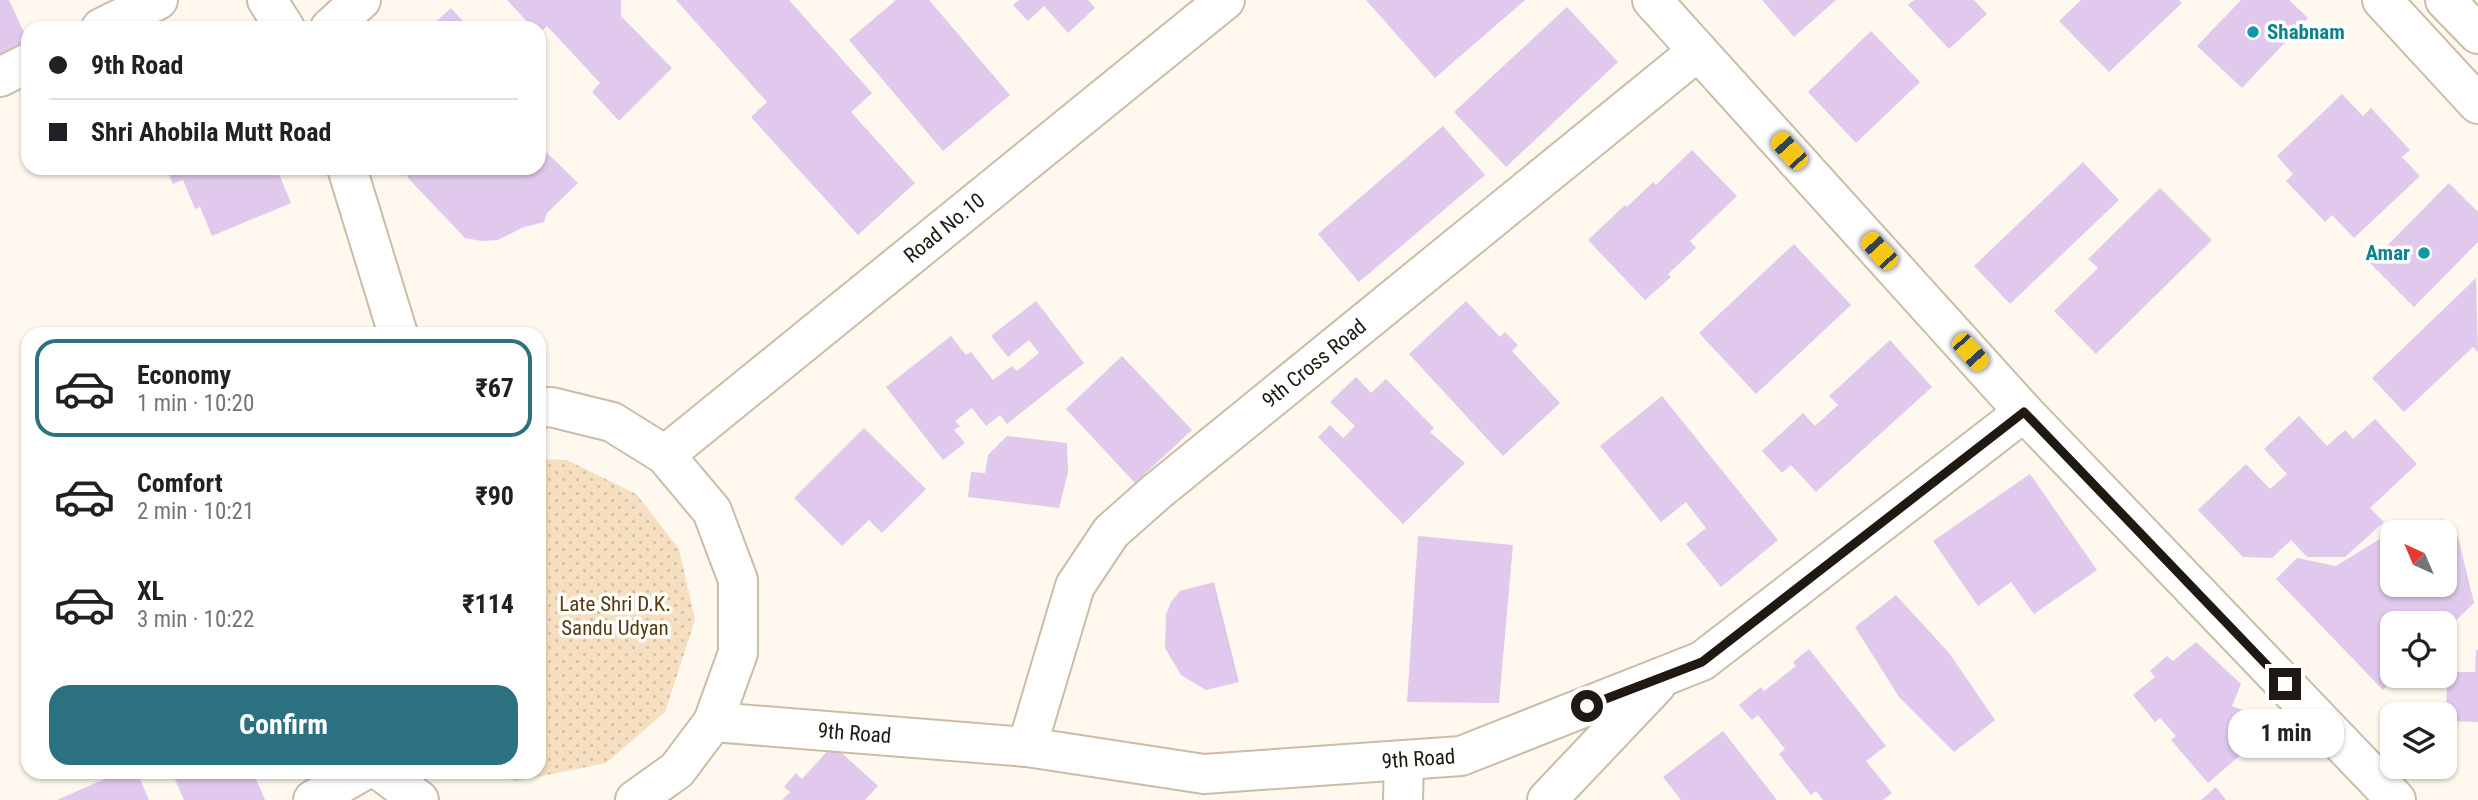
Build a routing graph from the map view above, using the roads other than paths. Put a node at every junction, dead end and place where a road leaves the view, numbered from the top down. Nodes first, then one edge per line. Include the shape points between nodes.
1 (159, 0) edge
2 (267, 0) edge
3 (361, 0) edge
4 (1225, 0) edge
5 (1652, 0) edge
6 (2382, 0) edge
7 (116, 21) edge
8 (280, 21) edge
9 (338, 21) edge
10 (1698, 51) junction
11 (21, 66) edge
12 (0, 77) edge
13 (2478, 104) edge
14 (349, 175) edge
15 (396, 327) edge
16 (546, 407) edge
17 (2024, 412) junction
18 (666, 455) junction
19 (1663, 677) junction
20 (713, 722) junction
21 (1027, 747) junction
22 (1404, 760) junction
23 (349, 779) edge
24 (392, 779) edge
25 (1213, 787) edge
26 (313, 800) edge
27 (419, 800) edge
28 (635, 800) edge
29 (1403, 800) edge
30 (1546, 800) edge
31 (2396, 800) edge

1 - 7 street
2 - 8 street
3 - 9 street
4 - 18 street, Road No.10
5 - 10 street
6 - 13 street
10 - 17 street
10 - 21 street, 9th Cross Road via 1111,532 1075,586
11 - 12 street
14 - 15 street
16 - 18 street via 612,422
17 - 19 street, 9th Road via 1702,662
17 - 31 street
18 - 20 street via 712,511 738,580 738,653
19 - 22 street, 9th Road via 1461,756
19 - 30 street
20 - 21 street, 9th Road
20 - 28 street via 677,770
21 - 25 street, 9th Road
22 - 25 street, 9th Road
22 - 29 street
23 - 26 street
24 - 27 street

